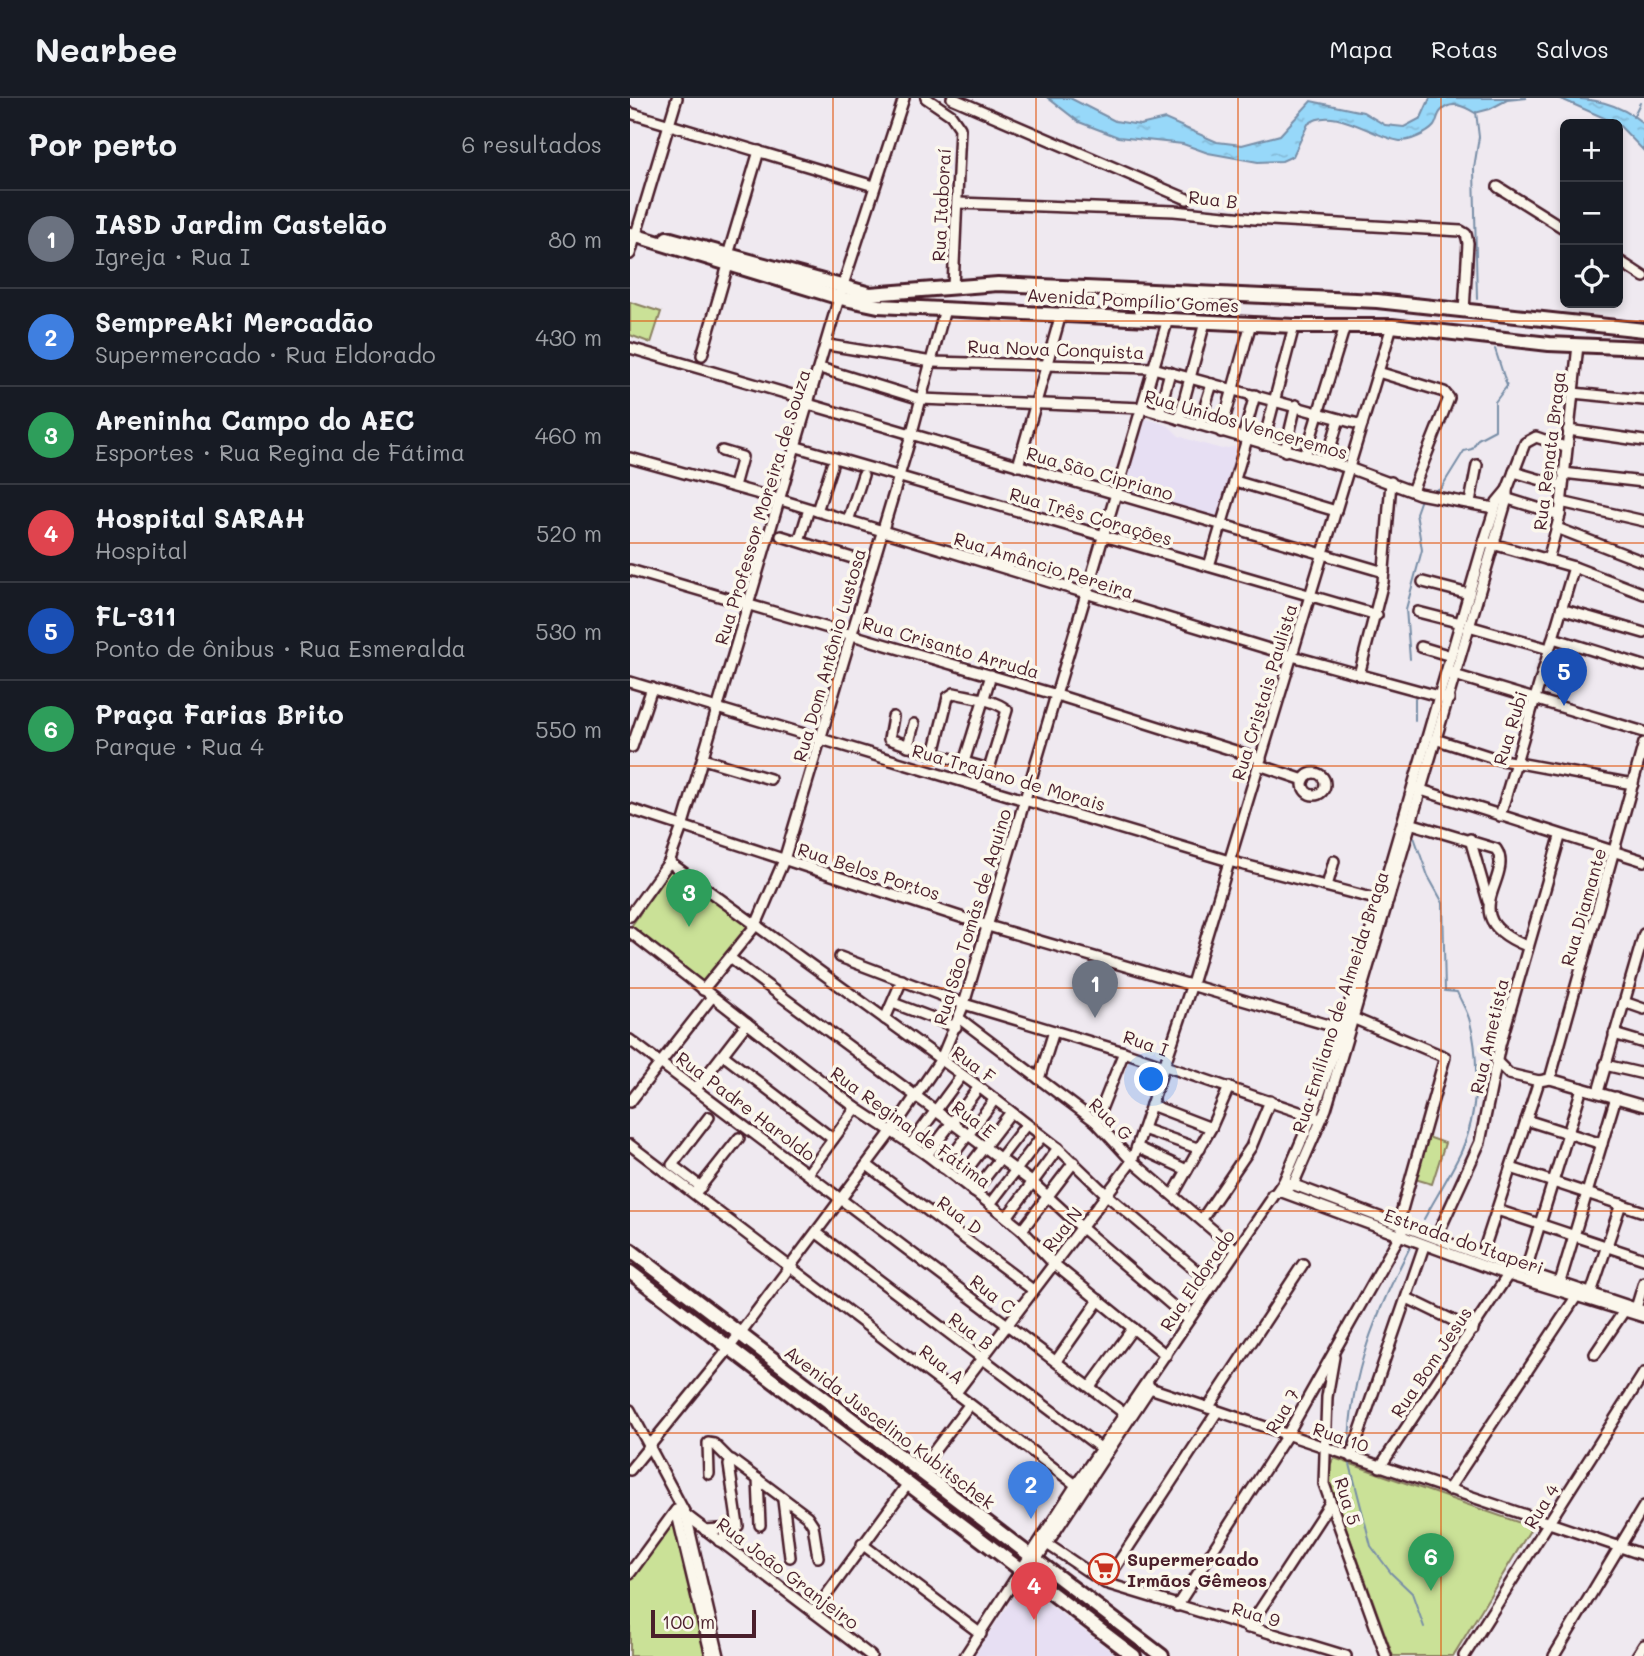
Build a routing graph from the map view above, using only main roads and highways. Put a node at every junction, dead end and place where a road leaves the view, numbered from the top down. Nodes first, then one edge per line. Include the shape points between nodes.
1 (633, 231) edge
2 (841, 293) junction
3 (1433, 308) junction
4 (1460, 311) junction
5 (1644, 330) edge
6 (1429, 331) junction
7 (1452, 335) junction
8 (1644, 348) edge
9 (630, 1250) edge
10 (630, 1272) edge
11 (1134, 1656) edge
12 (1162, 1656) edge

1 - 2 main road, Avenida Pompílio Gomes
2 - 3 main road, Avenida Pompílio Gomes via 890,295 998,284 1377,301
2 - 6 main road, Avenida Pompílio Gomes via 878,306
3 - 4 main road, Avenida Pompílio Gomes
3 - 6 main road
4 - 5 main road, Avenida Pompílio Gomes
4 - 7 main road via 1451,321
6 - 7 main road, Avenida Pompílio Gomes
7 - 8 main road, Avenida Pompílio Gomes
9 - 12 main road, Avenida Juscelino Kubitschek
10 - 11 main road, Avenida Juscelino Kubitschek

